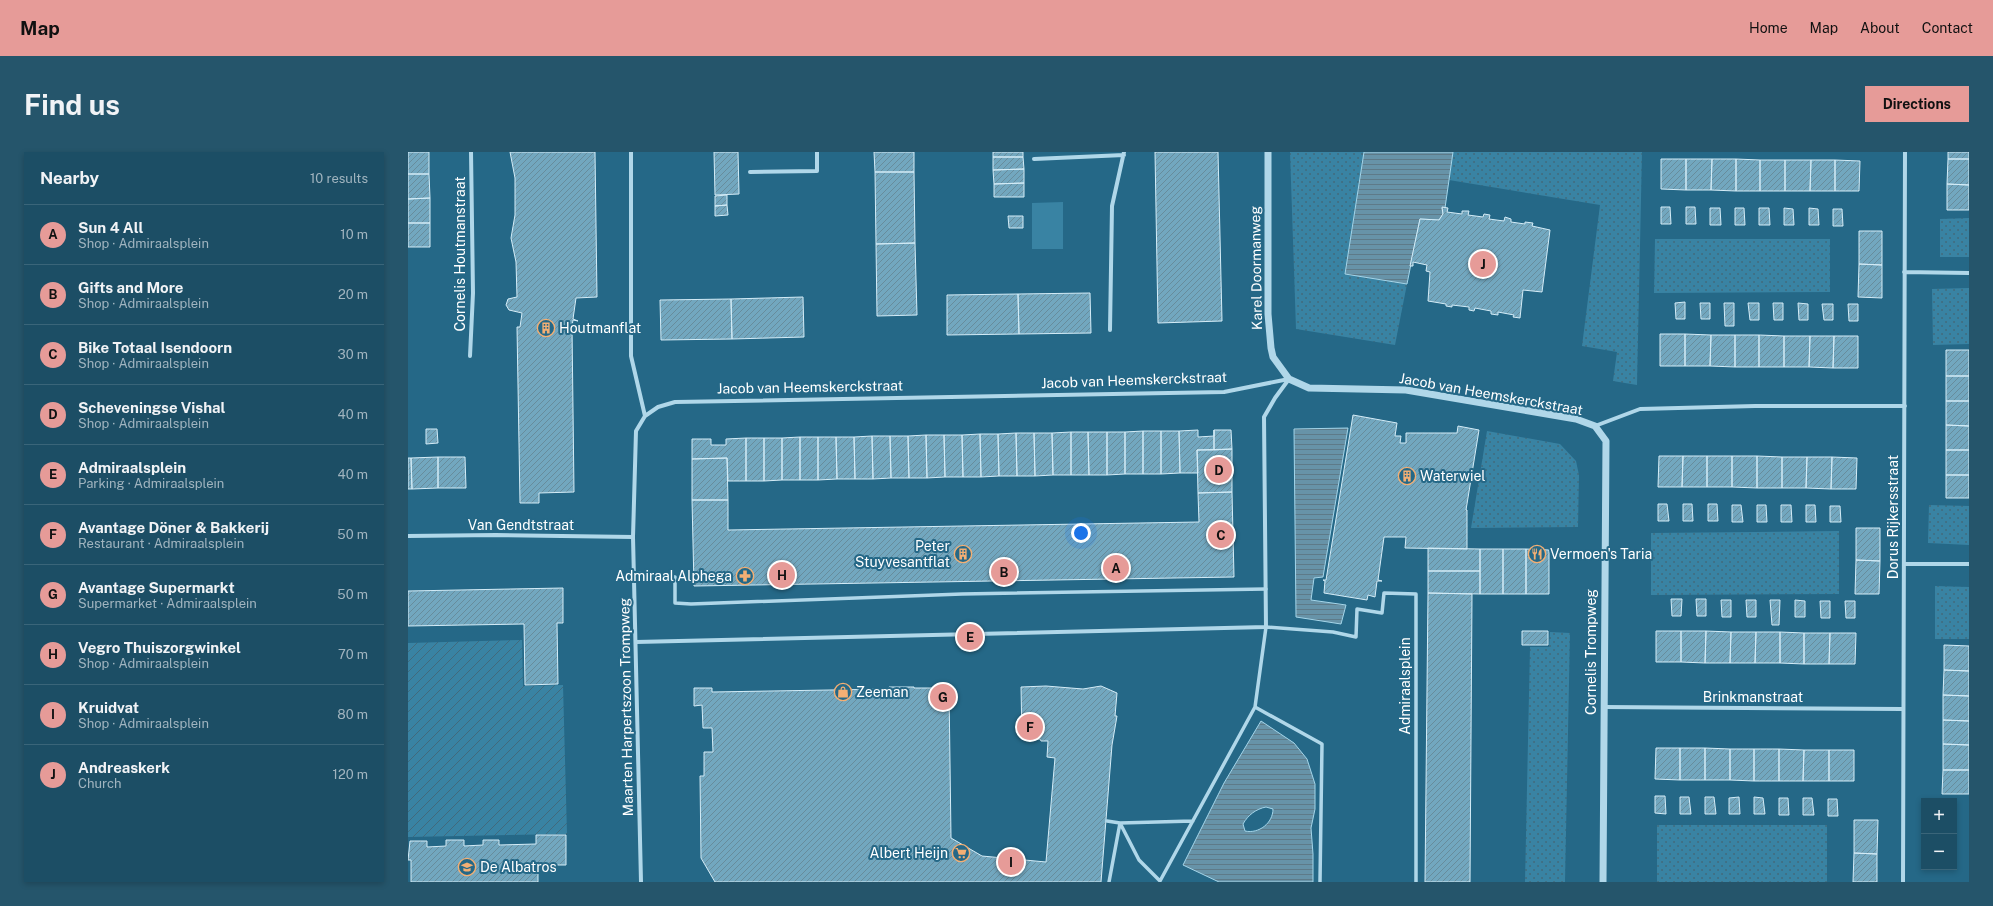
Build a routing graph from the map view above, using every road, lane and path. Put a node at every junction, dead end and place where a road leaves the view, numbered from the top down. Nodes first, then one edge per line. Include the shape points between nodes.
1 (471, 152) edge
2 (631, 152) edge
3 (817, 152) edge
4 (1268, 152) edge
5 (1905, 152) edge
6 (1124, 154) edge
7 (1034, 159) dead end
8 (750, 172) dead end
9 (1904, 272) junction
10 (1969, 273) edge
11 (1110, 330) dead end
12 (470, 356) dead end
13 (1289, 379) junction
14 (1905, 406) junction
15 (645, 416) junction
16 (1596, 426) junction
17 (408, 536) edge
18 (633, 537) junction
19 (1904, 564) junction
20 (1969, 564) edge
21 (635, 573) junction
22 (1266, 589) junction
23 (1266, 627) junction
24 (636, 642) junction
25 (1255, 707) junction
26 (1604, 707) junction
27 (1902, 709) junction
28 (1106, 821) dead end
29 (1193, 821) junction
30 (1120, 823) junction
31 (1161, 881) edge
32 (641, 882) edge
33 (1109, 882) edge
34 (1320, 882) edge
35 (1416, 882) edge
36 (1603, 882) edge
37 (1903, 882) edge

1 - 12 street, Cornelis Houtmanstraat via 473,293
2 - 15 street via 631,356
3 - 8 street via 817,171
4 - 13 street, Karel Doormanweg via 1270,348 1273,357
5 - 9 street, Dorus Rijkersstraat
6 - 7 street
6 - 11 street via 1112,206
9 - 10 street
9 - 14 street, Dorus Rijkersstraat
13 - 15 street, Jacob van Heemskerckstraat via 1224,392 675,402 658,406
13 - 16 street, Jacob van Heemskerckstraat via 1309,388 1406,390 1576,419
13 - 22 street via 1264,417
14 - 16 street, Jacob van Heemskerckstraat via 1640,409
14 - 19 street, Dorus Rijkersstraat
15 - 18 street, Maarten Harpertszoon Trompweg via 636,432
16 - 26 street, Cornelis Trompweg via 1606,441
17 - 18 street, Van Gendtstraat
18 - 21 street, Maarten Harpertszoon Trompweg
19 - 20 street
19 - 27 street, Dorus Rijkersstraat
21 - 22 street via 675,577 675,603 691,604 962,594
21 - 24 street, Maarten Harpertszoon Trompweg
22 - 23 street
23 - 24 street
23 - 25 street
23 - 35 street, Admiraalsplein via 1333,632 1356,637 1357,610 1382,613 1384,593 1416,594
24 - 32 street, Maarten Harpertszoon Trompweg
25 - 29 street
25 - 34 street via 1322,744
26 - 27 street, Brinkmanstraat
26 - 36 street, Cornelis Trompweg
27 - 37 street, Dorus Rijkersstraat
28 - 30 street
29 - 30 street
29 - 31 street
30 - 31 street via 1139,860
30 - 33 street

